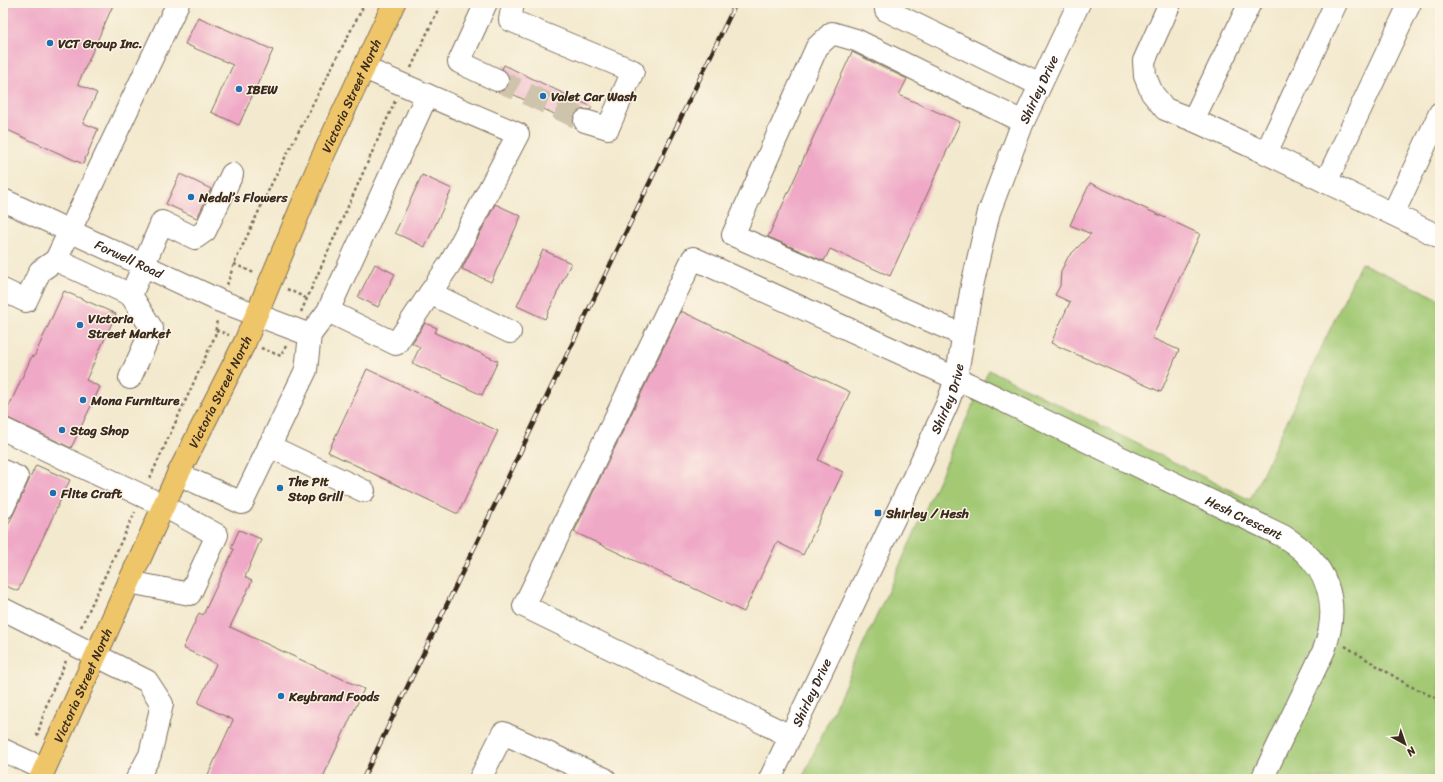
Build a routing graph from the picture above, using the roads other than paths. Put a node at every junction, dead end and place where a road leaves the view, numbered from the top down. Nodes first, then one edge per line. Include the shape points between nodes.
1 (178, 3) edge
2 (394, 3) edge
3 (486, 3) edge
4 (513, 3) edge
5 (1079, 3) edge
6 (1170, 3) edge
7 (1250, 3) edge
8 (1336, 3) edge
9 (1410, 3) edge
10 (886, 10) dead end
11 (364, 68) junction
12 (497, 80) tunnel mouth
13 (1040, 85) junction
14 (427, 95) junction
15 (1440, 113) edge
16 (1193, 120) junction
17 (585, 121) tunnel mouth
18 (1023, 122) junction
19 (1266, 154) junction
20 (232, 174) dead end
21 (1326, 182) junction
22 (3, 200) edge
23 (1393, 214) junction
24 (69, 231) junction
25 (1440, 238) edge
26 (56, 260) junction
27 (144, 265) junction
28 (3, 290) edge
29 (430, 293) junction
30 (131, 295) junction
31 (328, 311) junction
32 (257, 314) junction
33 (510, 332) dead end
34 (310, 335) junction
35 (963, 335) junction
36 (130, 378) dead end
37 (956, 379) junction
38 (3, 429) edge
39 (269, 446) junction
40 (3, 471) edge
41 (178, 474) junction
42 (364, 491) dead end
43 (164, 506) junction
44 (3, 508) edge
45 (129, 582) junction
46 (3, 609) edge
47 (96, 654) junction
48 (790, 736) junction
49 (3, 750) edge
50 (37, 770) edge
51 (136, 779) edge
52 (480, 779) edge
53 (605, 779) edge
54 (770, 779) edge
55 (1262, 779) edge

1 - 24 street
2 - 11 main road, Victoria Street North
3 - 12 street via 459,62
4 - 17 street via 510,20 633,71 608,128
5 - 13 street, Shirley Drive
6 - 16 street via 1144,61 1145,76 1152,93 1165,109
7 - 16 street
8 - 19 street
9 - 21 street
10 - 13 street
11 - 14 street
11 - 32 main road, Victoria Street North via 321,160
13 - 18 street, Shirley Drive
14 - 29 street via 518,134 451,262
14 - 31 street
15 - 23 street
16 - 19 street
18 - 35 street, Shirley Drive via 989,212
18 - 35 street via 856,40 832,33 817,47 733,235
19 - 21 street
20 - 27 street via 205,231 195,238 162,222
21 - 23 street
22 - 24 street, Forwell Road
23 - 25 street
24 - 26 street
24 - 27 street, Forwell Road
26 - 28 street via 40,271 26,301
26 - 30 street
27 - 30 street
27 - 32 street, Forwell Road via 220,301
29 - 31 street via 396,344
29 - 33 street
30 - 36 street via 152,329
31 - 34 street
32 - 34 street, Forwell Road
32 - 41 main road, Victoria Street North
34 - 39 street via 306,370
35 - 37 street, Shirley Drive
37 - 48 street, Shirley Drive via 922,460
37 - 48 street, Hesh Crescent via 693,258 524,606
37 - 55 street, Hesh Crescent via 1276,532 1308,553 1317,565 1329,592 1332,614 1329,636
38 - 43 street
39 - 41 street via 242,503
39 - 42 street
40 - 44 street via 17,477
41 - 43 main road, Victoria Street North
43 - 45 main road, Victoria Street North
43 - 45 street via 217,535 190,594
45 - 47 main road, Victoria Street North
46 - 47 street
47 - 50 main road, Victoria Street North
47 - 51 street via 148,681 162,704 150,755
48 - 54 street, Shirley Drive
49 - 50 street
52 - 53 street via 504,733

